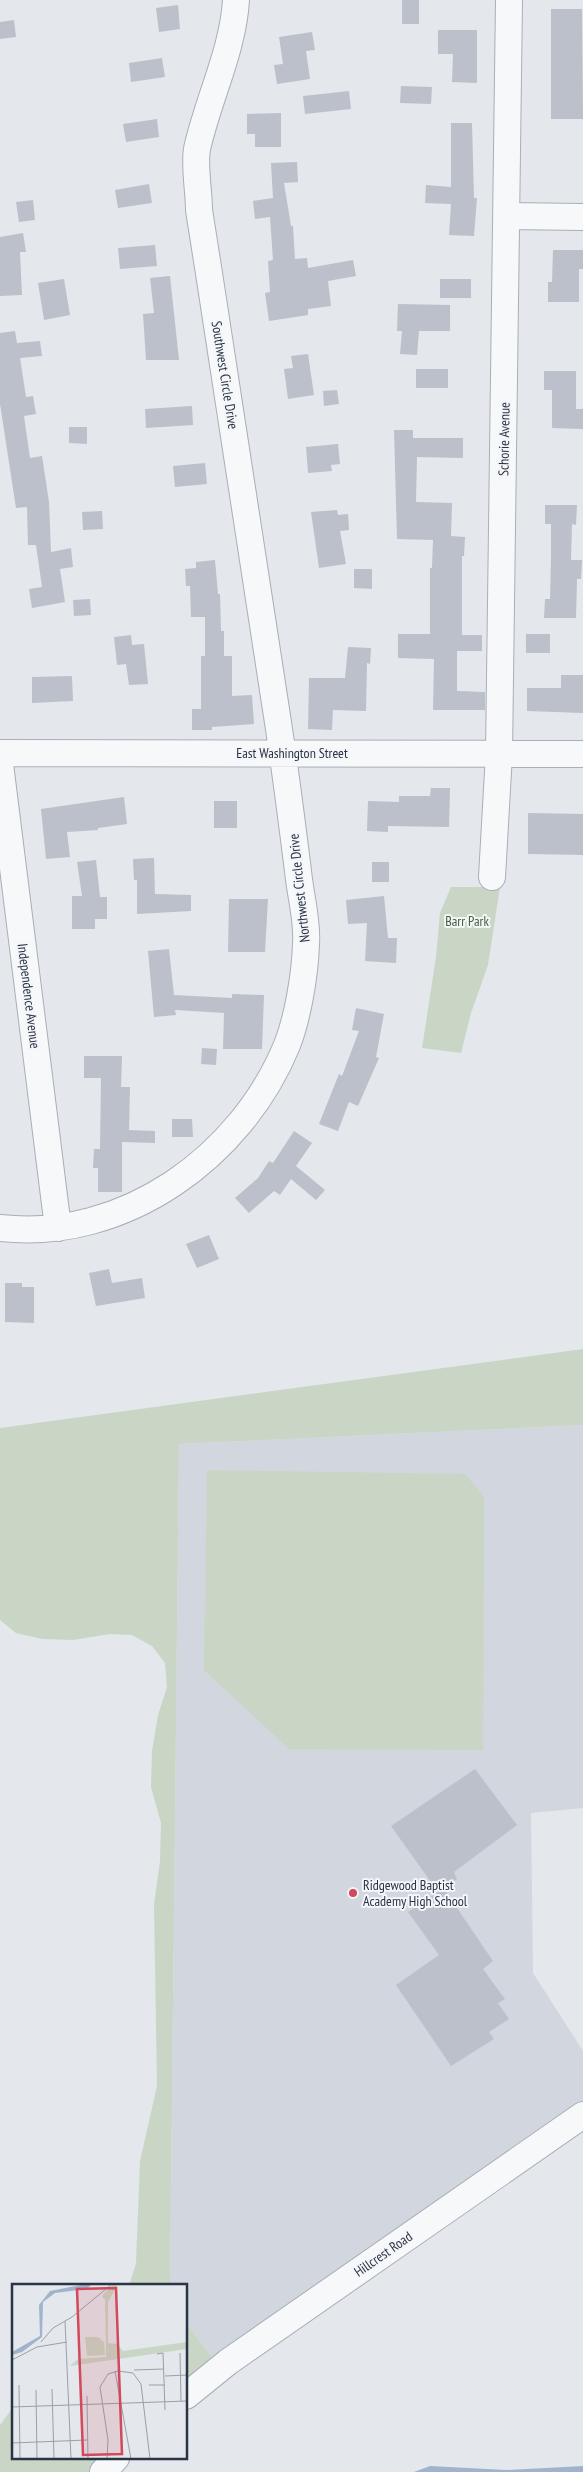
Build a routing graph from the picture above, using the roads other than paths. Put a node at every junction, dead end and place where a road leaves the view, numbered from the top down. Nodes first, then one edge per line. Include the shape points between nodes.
1 (236, 0) edge
2 (510, 0) edge
3 (507, 216) junction
4 (583, 217) edge
5 (0, 753) edge
6 (283, 753) junction
7 (499, 754) junction
8 (583, 754) edge
9 (0, 764) edge
10 (492, 877) dead end
11 (0, 1228) edge
12 (58, 1228) junction
13 (583, 2116) edge
14 (188, 2394) edge
15 (114, 2460) edge
16 (103, 2472) edge

1 - 6 street, Southwest Circle Drive via 222,67 197,151 199,210
2 - 3 street, Schorie Avenue
3 - 4 street
3 - 7 street, Schorie Avenue
5 - 6 street, East Washington Street
6 - 7 street, East Washington Street
6 - 12 street, Northwest Circle Drive via 307,941 288,1043 264,1092 224,1143 174,1185 120,1212
7 - 8 street, East Washington Street
7 - 10 street, Schorie Avenue
9 - 12 street, Independence Avenue
11 - 12 street, Northwest Circle Drive
13 - 14 street, Hillcrest Road via 228,2362
15 - 16 street

